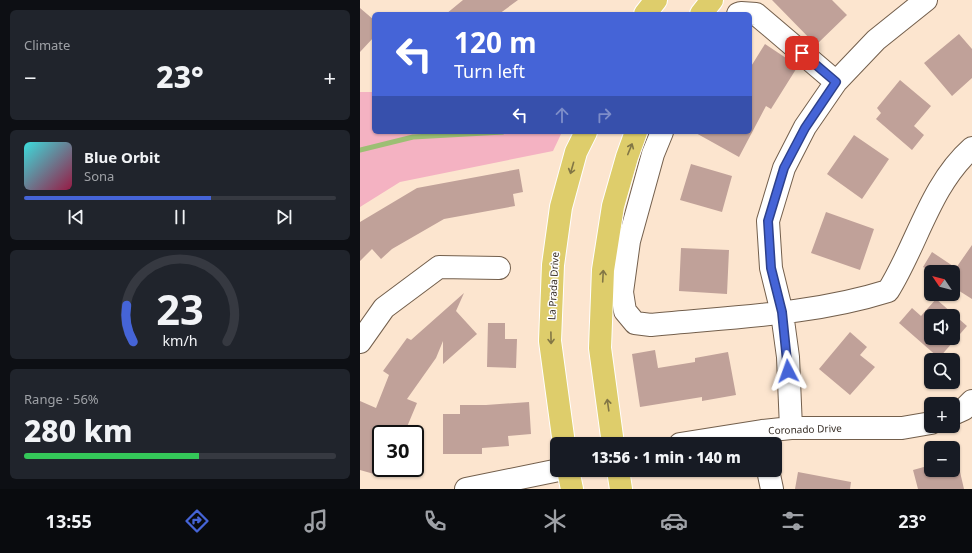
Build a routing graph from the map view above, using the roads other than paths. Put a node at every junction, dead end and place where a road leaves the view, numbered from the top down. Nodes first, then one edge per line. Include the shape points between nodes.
1 (656, 0) edge
2 (712, 0) edge
3 (926, 0) edge
4 (647, 12) edge
5 (703, 12) edge
6 (752, 14) edge
7 (836, 82) junction
8 (585, 134) edge
9 (635, 134) edge
10 (661, 134) edge
11 (972, 148) edge
12 (498, 268) dead end
13 (782, 312) junction
14 (360, 342) edge
15 (972, 401) edge
16 (960, 411) edge
17 (924, 424) edge
18 (791, 428) junction
19 (563, 437) edge
20 (612, 437) edge
21 (763, 437) edge
22 (550, 472) edge
23 (569, 477) edge
24 (619, 477) edge
25 (769, 477) edge
26 (466, 489) edge
27 (572, 489) edge
28 (621, 489) edge
29 (772, 489) edge

1 - 4 main road
2 - 5 main road
3 - 7 street via 876,40
6 - 7 street via 756,14
7 - 13 street via 805,128 784,168 768,221 771,268
8 -> 19 main road, La Prada Drive via 576,152 561,208 553,265 550,340
20 -> 9 main road via 600,348 603,270 613,206 626,157
10 - 13 street via 653,154 629,241 622,292 625,311 635,323 651,325
11 - 13 street via 941,186 900,272 888,291 864,298
12 - 14 street via 439,267 384,308
13 - 18 street via 788,357
15 - 16 street
17 - 18 street, Coronado Drive via 902,428
18 - 21 street, Coronado Drive
22 - 26 street
23 - 27 main road
24 - 28 main road
25 - 29 street

